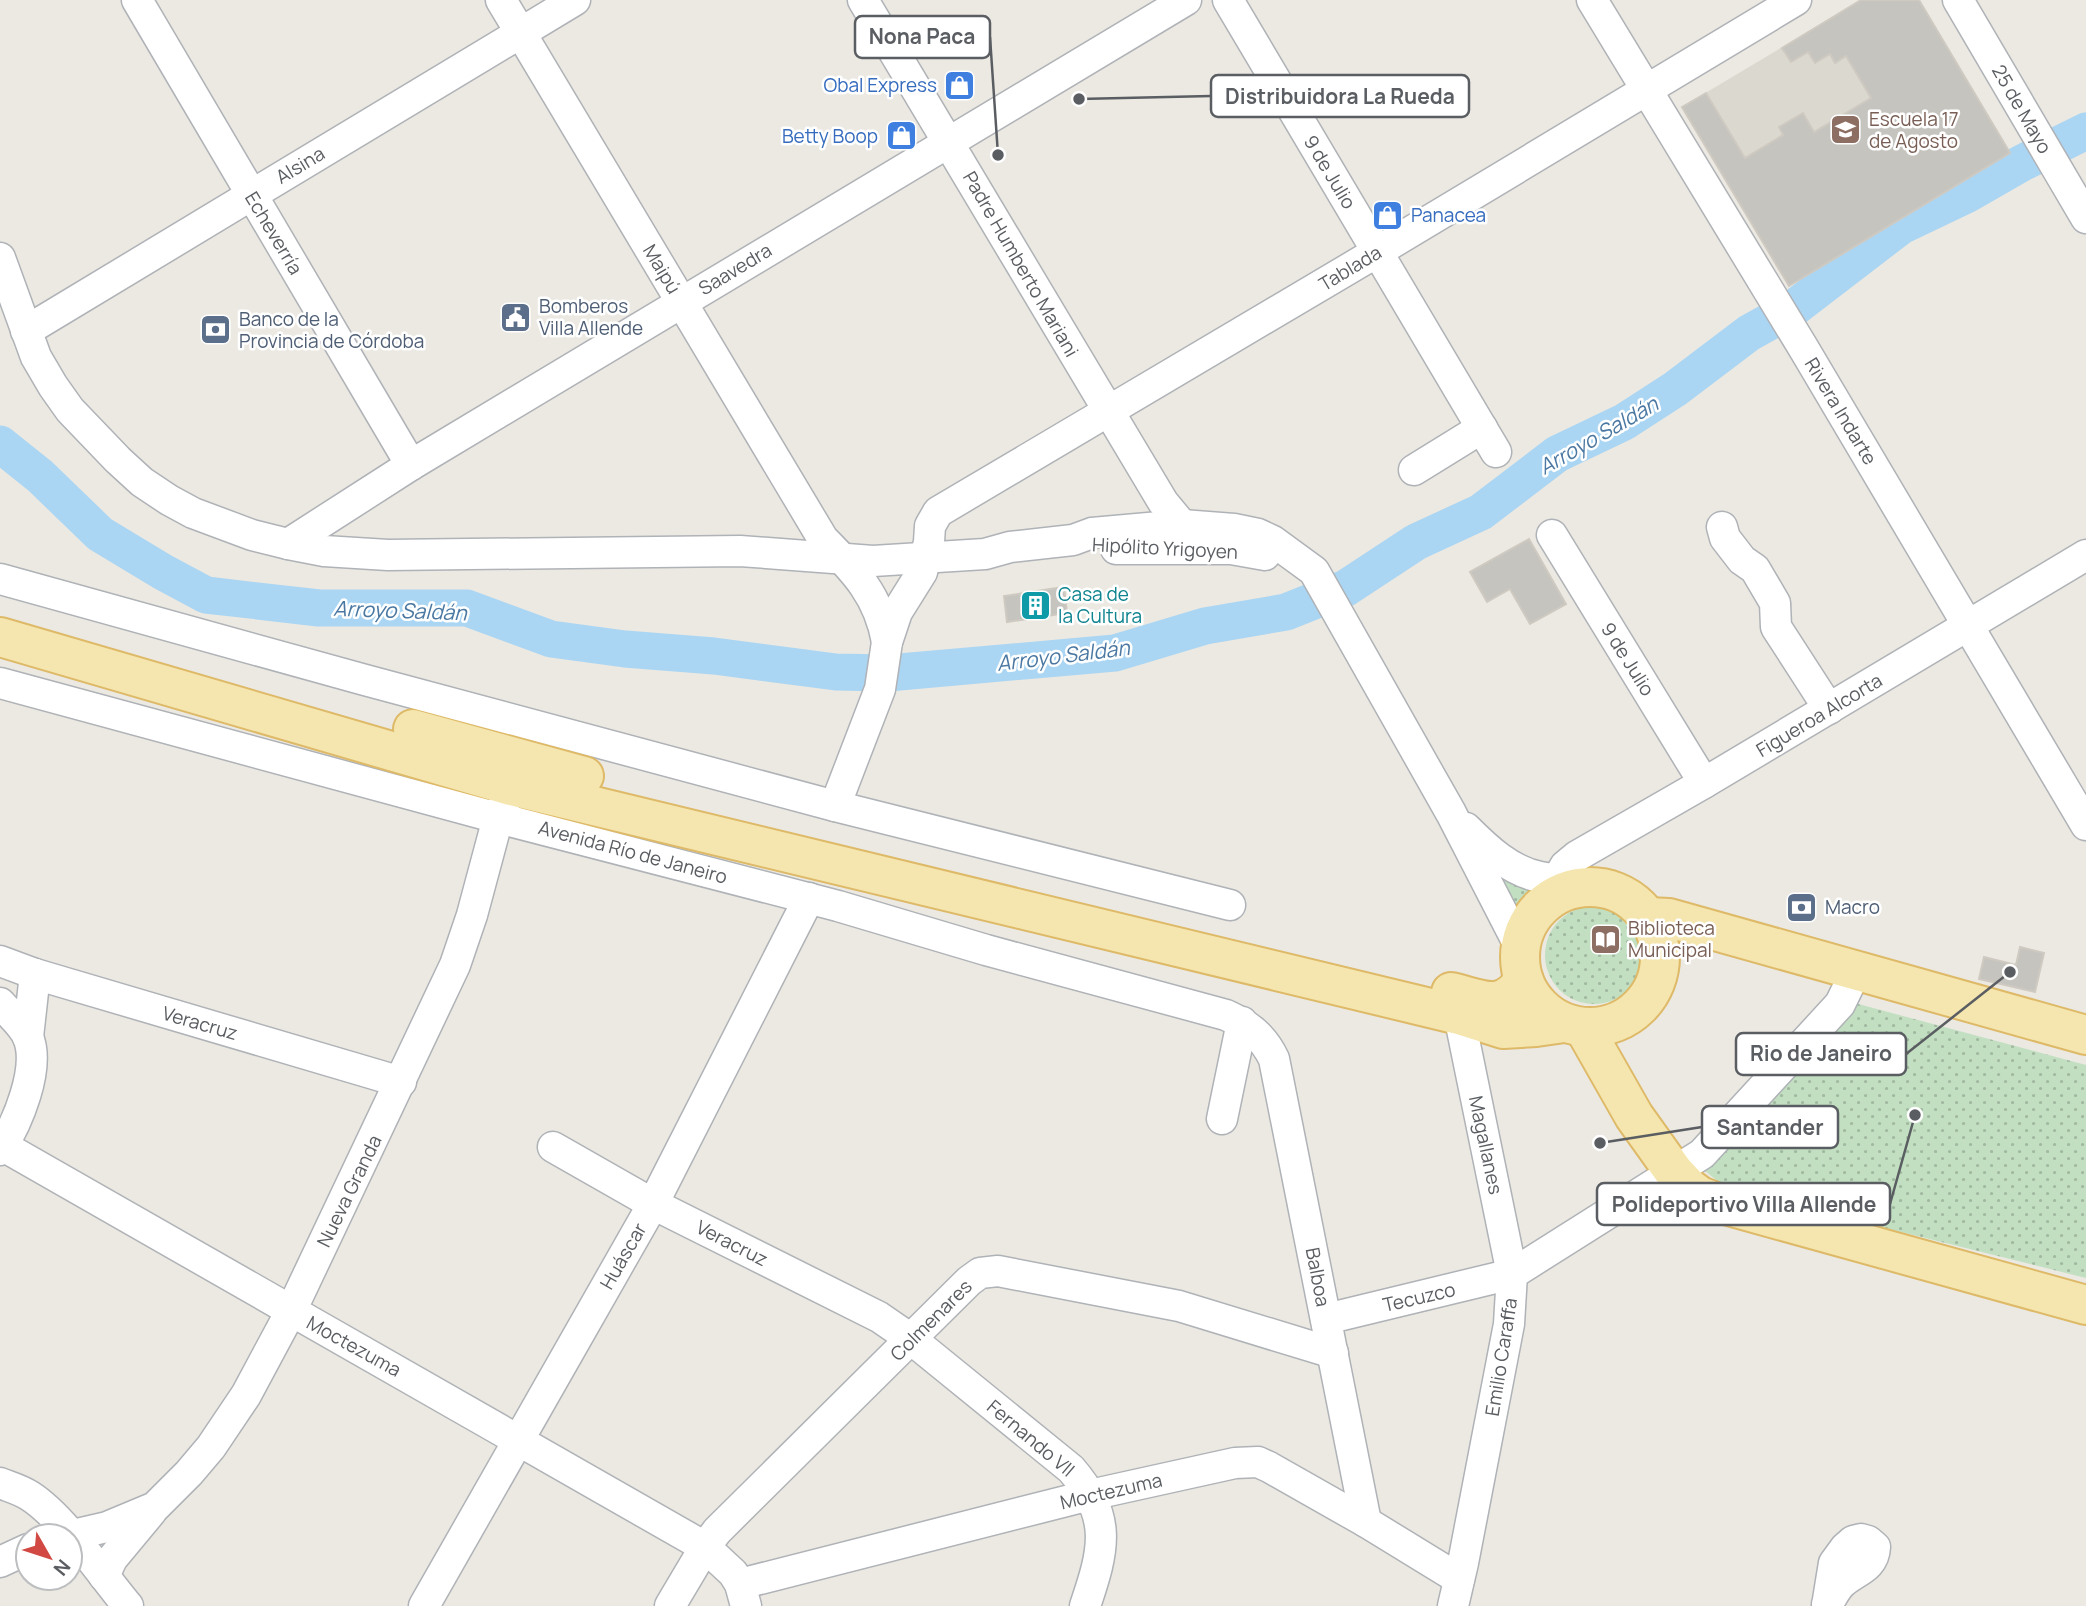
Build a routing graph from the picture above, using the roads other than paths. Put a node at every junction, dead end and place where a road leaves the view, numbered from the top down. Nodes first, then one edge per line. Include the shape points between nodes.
1 (137, 0) edge
2 (501, 0) edge
3 (575, 0) edge
4 (863, 0) edge
5 (1186, 0) edge
6 (1228, 0) edge
7 (1592, 0) edge
8 (1796, 0) edge
9 (1958, 0) edge
10 (520, 33) junction
11 (1646, 89) junction
12 (949, 142) junction
13 (251, 195) junction
14 (2086, 218) edge
15 (1377, 252) junction
16 (0, 258) edge
17 (682, 302) junction
18 (26, 331) junction
19 (1108, 411) junction
20 (411, 465) junction
21 (1414, 470) dead end
22 (1182, 525) junction
23 (1722, 527) dead end
24 (1552, 535) dead end
25 (822, 539) junction
26 (1073, 540) junction
27 (871, 541) junction
28 (288, 544) junction
29 (928, 550) junction
30 (740, 551) junction
31 (2086, 555) edge
32 (1307, 565) junction
33 (852, 570) junction
34 (0, 579) edge
35 (911, 590) junction
36 (0, 612) edge
37 (1968, 625) junction
38 (0, 637) edge
39 (887, 642) junction
40 (0, 682) edge
41 (1829, 709) junction
42 (1704, 783) junction
43 (510, 788) junction
44 (835, 806) junction
45 (1451, 813) junction
46 (2086, 825) edge
47 (1562, 891) junction
48 (809, 898) junction
49 (1230, 905) dead end
50 (1648, 917) junction
51 (0, 961) edge
52 (1522, 965) junction
53 (1856, 971) junction
54 (36, 974) junction
55 (0, 1003) edge
56 (1459, 1015) junction
57 (1574, 1025) junction
58 (1251, 1029) junction
59 (2086, 1035) edge
60 (28, 1037) junction
61 (401, 1082) junction
62 (1222, 1119) dead end
63 (552, 1147) dead end
64 (1, 1148) edge
65 (1674, 1172) junction
66 (653, 1204) junction
67 (1513, 1274) junction
68 (2086, 1305) edge
69 (291, 1311) junction
70 (1326, 1319) junction
71 (911, 1339) junction
72 (1333, 1353) junction
73 (518, 1438) junction
74 (0, 1483) edge
75 (1090, 1495) junction
76 (155, 1507) junction
77 (57, 1522) edge
78 (1366, 1522) junction
79 (84, 1532) edge
80 (705, 1546) junction
81 (84, 1553) edge
82 (104, 1576) junction
83 (1456, 1592) edge
84 (743, 1595) edge
85 (128, 1606) edge
86 (424, 1606) edge
87 (670, 1606) edge
88 (1085, 1606) edge

1 - 13 street, Echeverría
2 - 10 street, Maipú
3 - 10 street, Alsina
4 - 12 street, Padre Humberto Mariani
5 - 12 street, Saavedra
6 - 15 street, 9 de Julio
7 - 11 street, Rivera Indarte
8 - 11 street, Tablada
9 - 14 street, 25 de Mayo
10 - 13 street, Alsina
10 - 17 street, Maipú
11 - 15 street, Tablada
11 - 37 street, Rivera Indarte
12 - 17 street, Saavedra
12 - 19 street, Padre Humberto Mariani
13 - 18 street, Alsina
13 - 20 street, Echeverría
15 - 19 street, Tablada
15 - 21 street, 9 de Julio via 1489,440
16 - 18 street
17 - 20 street, Saavedra
17 - 25 street, Maipú
18 - 28 street via 36,357 70,410 142,482 193,513
19 - 22 street, Padre Humberto Mariani
19 - 29 street, Tablada via 938,512 930,526
20 - 28 street, Saavedra
22 - 26 street, Hipólito Yrigoyen via 1092,533
22 - 32 street, Hipólito Yrigoyen via 1258,534
23 - 41 street via 1725,538 1755,569 1775,603 1776,627
24 - 42 street, 9 de Julio
25 - 27 street
25 - 30 street
25 - 33 street, Maipú
26 - 29 street, Hipólito Yrigoyen via 1010,547 985,540
26 - 32 street, Hipólito Yrigoyen via 1094,549 1231,549
27 - 29 street
27 - 33 street
28 - 30 street via 388,555
29 - 33 street
29 - 35 street
30 - 33 street
31 - 37 street, Figueroa Alcorta
32 - 45 street
33 - 35 street via 869,586
33 - 39 street, Maipú via 881,616
34 - 44 street
35 - 39 street
36 - 43 main road
37 - 41 street, Figueroa Alcorta
37 - 46 street, Rivera Indarte
38 - 43 main road
39 - 44 street via 880,689
40 - 43 street, Avenida Río de Janeiro
41 - 42 street, Figueroa Alcorta
42 - 47 street, Figueroa Alcorta via 1577,856 1565,866
43 - 48 street, Avenida Río de Janeiro
43 - 52 main road via 813,836 1488,1001 1508,998
43 - 56 main road
43 - 61 street, Nueva Granda via 456,965
44 - 49 street
45 - 47 street via 1487,849
45 - 52 street
47 - 50 main road via 1614,891 1633,901
47 - 52 main road via 1527,927
48 - 58 street, Avenida Río de Janeiro via 1226,1015
48 - 66 street, Huáscar
50 - 53 main road via 1669,918
50 - 57 main road via 1658,937 1661,961 1656,983 1644,1003 1617,1023
51 - 54 street, Veracruz
52 - 57 main road via 1533,999 1547,1013
53 - 59 main road
53 - 65 street, Emilio Caraffa via 1840,1004 1702,1154
54 - 60 street
54 - 61 street, Veracruz
55 - 60 street
56 - 57 main road via 1503,1029
56 - 67 street, Magallanes
57 - 65 main road
58 - 62 street
58 - 70 street, Balboa via 1274,1059
60 - 64 street via 30,1078
61 - 69 street, Nueva Granda
63 - 66 street, Veracruz
64 - 69 street, Moctezuma
65 - 67 street, Emilio Caraffa
65 - 68 main road via 1700,1196 1718,1203
66 - 71 street, Veracruz via 879,1317
66 - 73 street, Huáscar
67 - 70 street, Tecuzco
67 - 83 street, Emilio Caraffa via 1509,1324
69 - 73 street, Moctezuma
69 - 76 street, Nueva Granda via 246,1395 211,1447
70 - 72 street, Balboa
71 - 72 street, Colmenares via 968,1281 991,1271 1179,1306
71 - 75 street, Fernando VII via 1071,1469
71 - 80 street, Colmenares
72 - 78 street, Balboa
73 - 80 street, Moctezuma
73 - 86 street, Huáscar
74 - 77 street via 30,1496
75 - 78 street, Moctezuma via 1250,1462 1269,1467
75 - 84 street, Moctezuma
75 - 88 street, Fernando VII via 1102,1539
76 - 79 street, Nueva Granda
76 - 82 street via 112,1559
78 - 83 street, Moctezuma
80 - 84 street, Moctezuma via 720,1559
80 - 87 street, Colmenares
81 - 82 street
82 - 85 street

